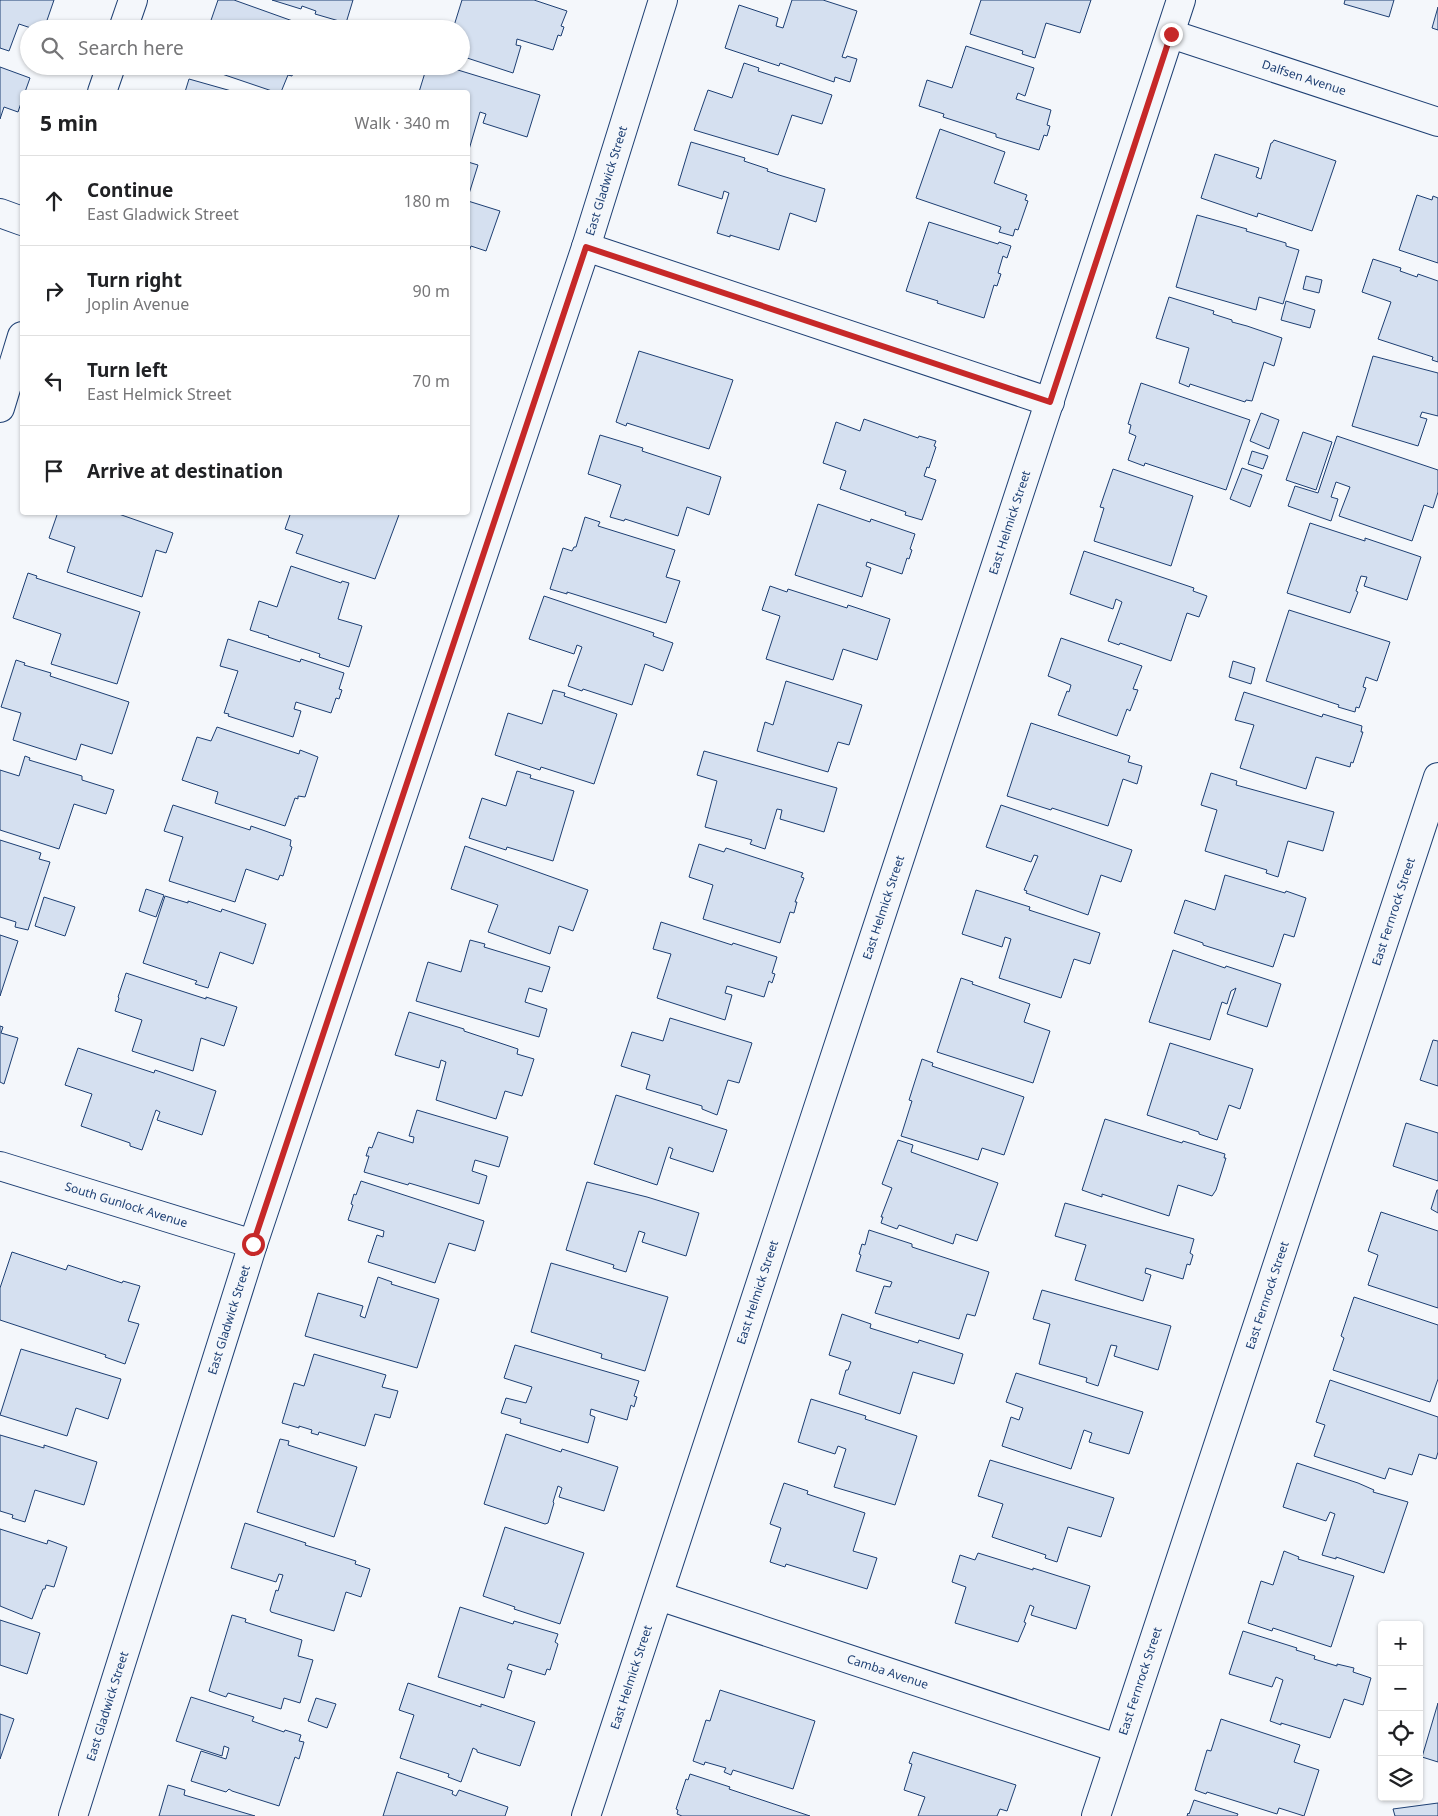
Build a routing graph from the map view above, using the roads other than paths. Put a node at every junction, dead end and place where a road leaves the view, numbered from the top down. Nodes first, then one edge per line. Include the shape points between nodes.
1 (133, 0) edge
2 (663, 0) edge
3 (1182, 0) edge
4 (126, 20) edge
5 (1171, 34) junction
6 (108, 75) edge
7 (103, 90) edge
8 (1438, 122) edge
9 (0, 213) edge
10 (20, 220) edge
11 (586, 247) junction
12 (20, 343) edge
13 (1050, 402) junction
14 (0, 408) edge
15 (1438, 777) edge
16 (0, 1166) edge
17 (253, 1244) junction
18 (659, 1596) junction
19 (1117, 1748) junction
20 (73, 1816) edge
21 (586, 1816) edge
22 (1096, 1816) edge

1 - 4 street
2 - 11 street, East Gladwick Street
3 - 5 street, East Helmick Street
5 - 8 street, Dalfsen Avenue
5 - 13 street, East Helmick Street
6 - 7 street
9 - 10 street
11 - 13 street
11 - 17 street, East Gladwick Street
12 - 14 street
13 - 18 street, East Helmick Street
15 - 19 street, East Fernrock Street
16 - 17 street, South Gunlock Avenue
17 - 20 street, East Gladwick Street
18 - 19 street, Camba Avenue
18 - 21 street, East Helmick Street
19 - 22 street, East Fernrock Street

